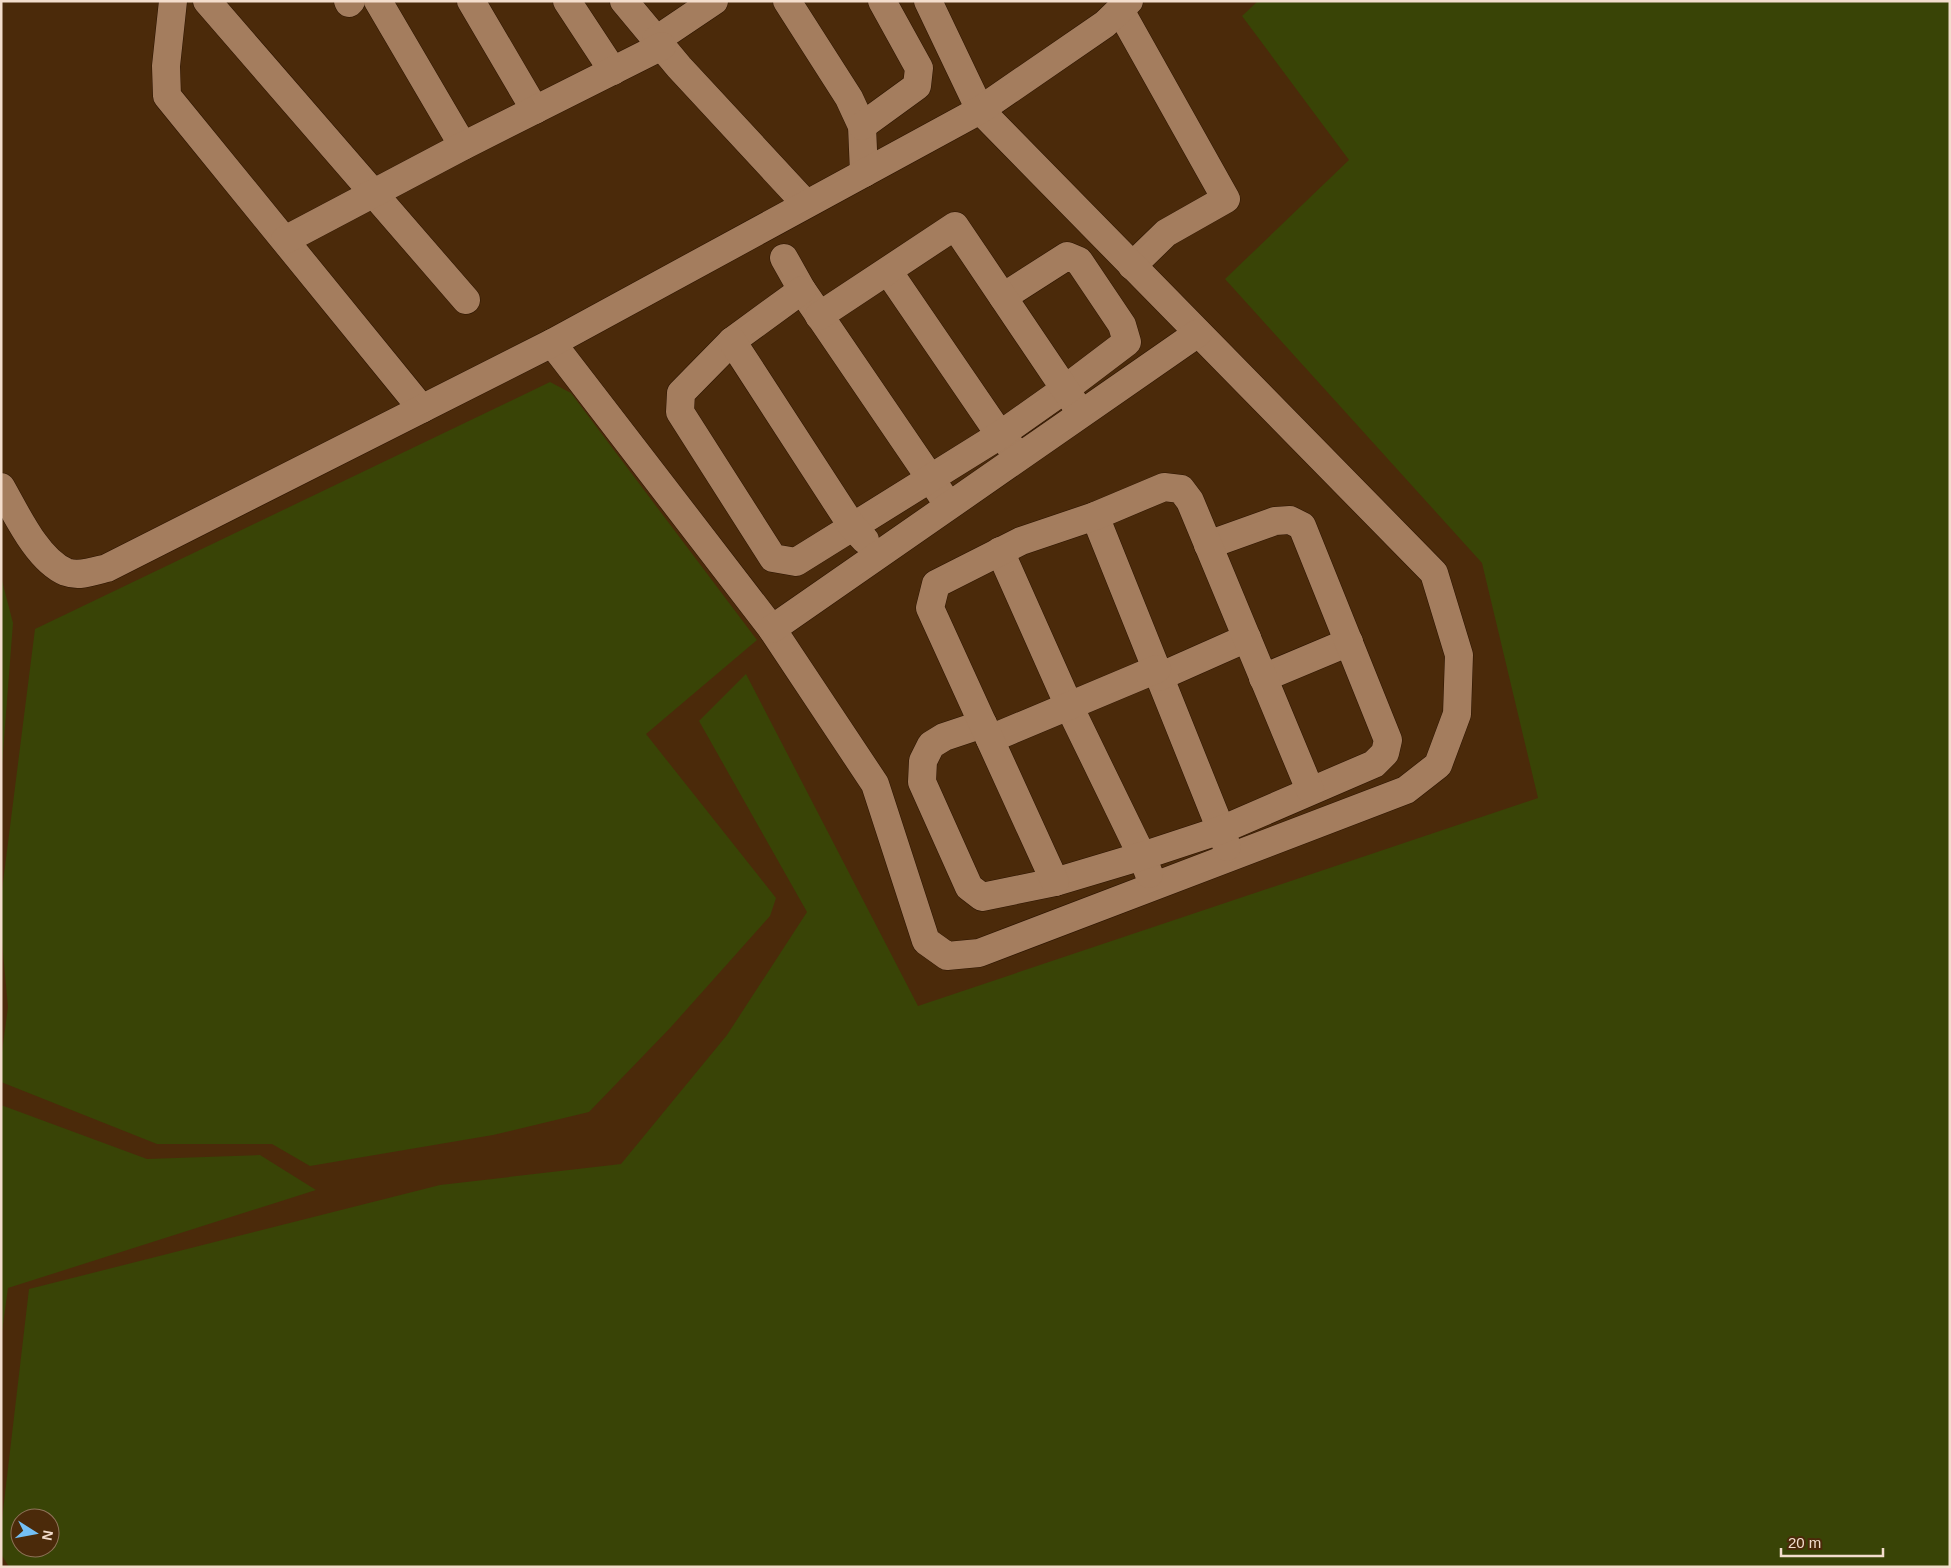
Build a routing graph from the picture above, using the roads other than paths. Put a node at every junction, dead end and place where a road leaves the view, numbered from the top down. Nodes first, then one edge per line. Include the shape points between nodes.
1 (173, 1) edge
2 (207, 1) edge
3 (378, 1) edge
4 (471, 1) edge
5 (567, 1) edge
6 (624, 1) edge
7 (714, 1) edge
8 (787, 1) edge
9 (882, 1) edge
10 (928, 1) edge
11 (1124, 6) edge
12 (659, 43) junction
13 (613, 71) junction
14 (534, 110) junction
15 (980, 110) junction
16 (862, 126) junction
17 (463, 146) junction
18 (864, 173) junction
19 (374, 193) junction
20 (806, 204) junction
21 (285, 240) junction
22 (784, 258) dead end
23 (1132, 266) junction
24 (888, 271) junction
25 (802, 290) junction
26 (1003, 298) junction
27 (466, 300) dead end
28 (819, 316) junction
29 (1198, 333) junction
30 (732, 341) junction
31 (552, 343) junction
32 (1065, 389) junction
33 (422, 409) junction
34 (1082, 414) junction
35 (1000, 435) junction
36 (1020, 457) junction
37 (931, 478) junction
38 (1, 487) edge
39 (948, 506) junction
40 (1095, 516) junction
41 (852, 526) junction
42 (1208, 544) junction
43 (1000, 551) junction
44 (877, 555) junction
45 (772, 629) junction
46 (1247, 638) junction
47 (1349, 642) junction
48 (1158, 673) junction
49 (1263, 678) junction
50 (1069, 706) junction
51 (986, 732) junction
52 (1310, 790) junction
53 (1221, 830) junction
54 (1142, 856) junction
55 (1230, 858) junction
56 (1055, 882) junction
57 (1154, 887) junction

1 - 21 street via 166,66 167,96
2 - 19 street
3 - 17 street
4 - 14 street
5 - 13 street
6 - 12 street
7 - 12 street
8 - 16 street via 849,98
9 - 16 street via 919,68 917,86
10 - 15 street
11 - 15 street via 1106,24
11 - 23 street via 1226,200 1166,233
12 - 13 street
12 - 20 street
13 - 14 street
14 - 17 street
15 - 18 street
15 - 23 street
16 - 18 street
17 - 19 street
18 - 20 street
19 - 21 street
19 - 27 street
20 - 31 street
21 - 33 street
22 - 25 street
23 - 29 street
24 - 26 street via 955,226
24 - 28 street
24 - 35 street
25 - 28 street
25 - 30 street
26 - 32 street
26 - 32 street via 1067,256 1079,261 1090,277 1122,325 1127,342
28 - 37 street
29 - 34 street
29 - 55 street via 1434,573 1459,655 1458,714 1438,766 1406,790
30 - 41 street
30 - 41 street via 681,393 680,412 773,558 796,562
31 - 33 street
31 - 45 street
32 - 34 street
32 - 35 street
33 - 38 street via 107,568 86,574 66,572 45,556 28,534
34 - 36 street
35 - 36 street
35 - 37 street
36 - 39 street
37 - 39 street
37 - 41 street
39 - 44 street
40 - 42 street via 1164,488 1180,489 1190,501
40 - 43 street
40 - 48 street
41 - 44 street
42 - 46 street
42 - 47 street via 1275,521 1290,520 1302,526
43 - 50 street
43 - 51 street via 936,584 930,608
44 - 45 street
45 - 57 street via 875,784 926,941 947,956 979,953
46 - 48 street
46 - 49 street
47 - 49 street
47 - 52 street via 1388,740 1385,753 1374,764
48 - 50 street
48 - 53 street
49 - 52 street
50 - 51 street
50 - 54 street
51 - 56 street
51 - 56 street via 944,737 930,745 923,761 922,782 969,887 982,898
52 - 53 street
53 - 54 street
53 - 55 street
54 - 56 street
54 - 57 street
55 - 57 street

